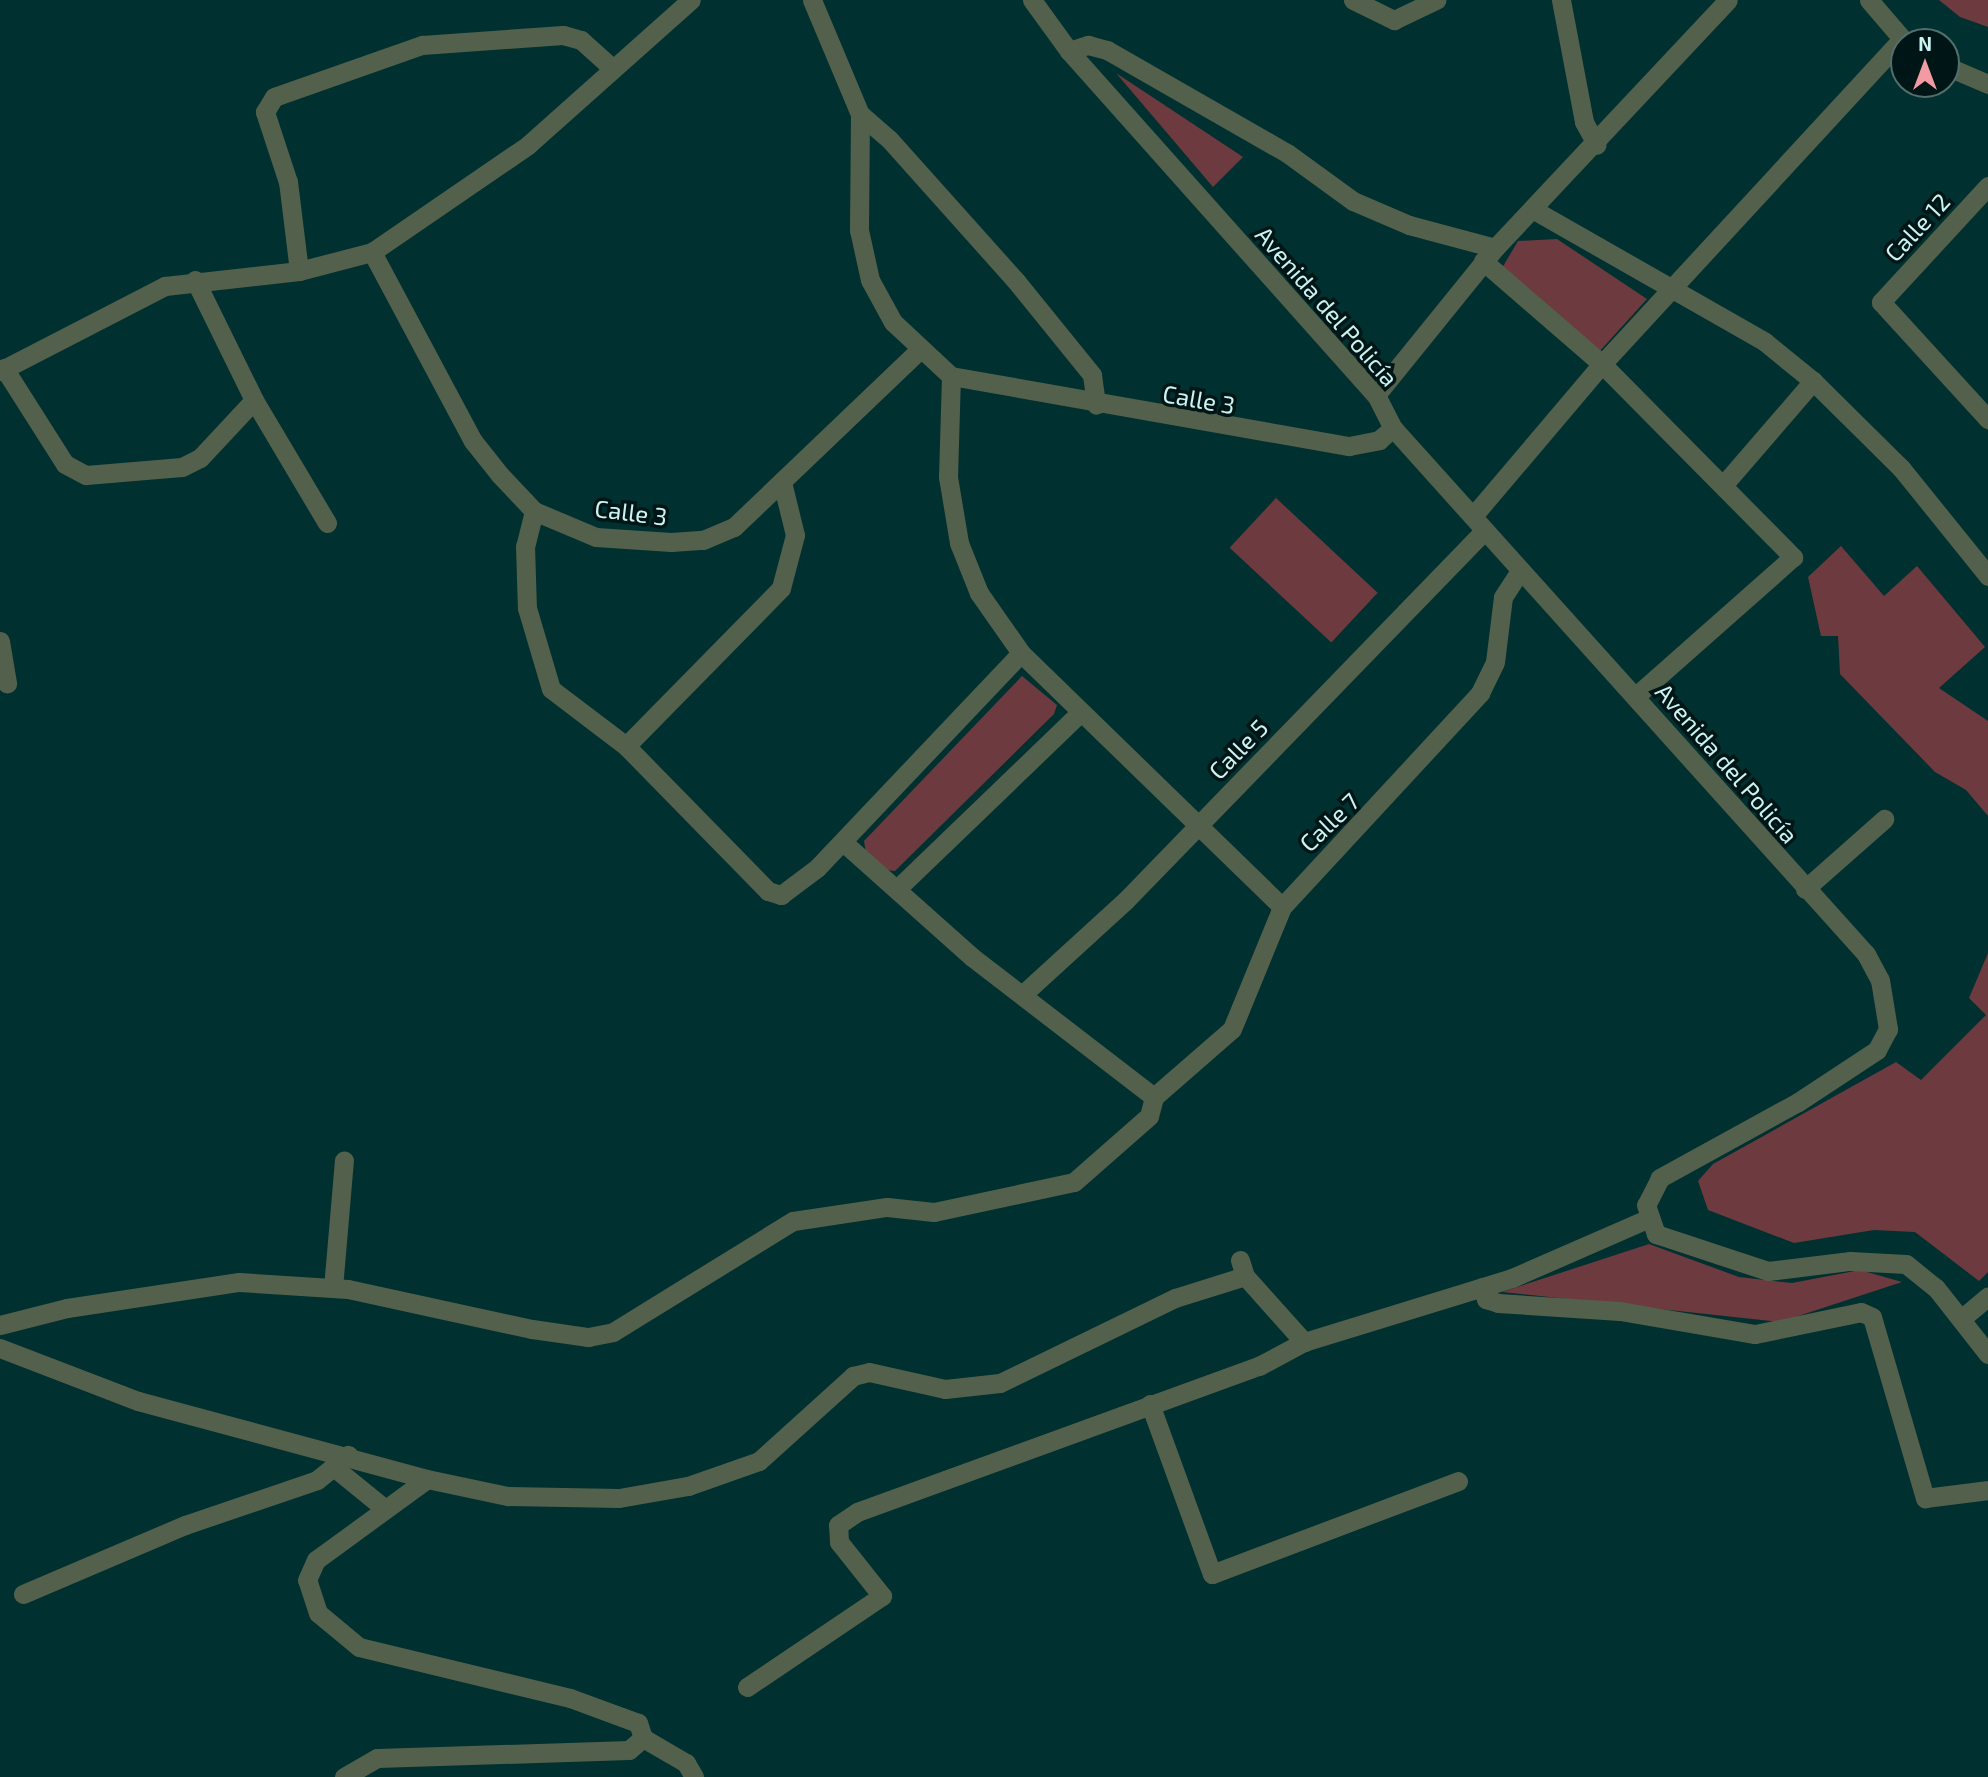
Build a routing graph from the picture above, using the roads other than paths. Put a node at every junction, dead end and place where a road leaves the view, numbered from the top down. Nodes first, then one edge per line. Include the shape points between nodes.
1 (691, 0) edge
2 (812, 0) edge
3 (1032, 0) edge
4 (1353, 0) edge
5 (1436, 0) edge
6 (1560, 0) edge
7 (1728, 0) edge
8 (1869, 0) edge
9 (1892, 28) edge
10 (1069, 51) junction
11 (1890, 55) edge
12 (611, 66) junction
13 (1960, 72) edge
14 (1988, 84) edge
15 (860, 114) junction
16 (1597, 145) junction
17 (1988, 186) edge
18 (1534, 210) junction
19 (372, 252) junction
20 (1489, 255) junction
21 (299, 271) junction
22 (195, 280) junction
23 (1678, 289) junction
24 (918, 351) junction
25 (1602, 364) junction
26 (2, 369) edge
27 (951, 376) junction
28 (1813, 381) junction
29 (1376, 395) junction
30 (254, 400) junction
31 (1096, 405) junction
32 (1988, 419) edge
33 (1393, 428) junction
34 (782, 482) junction
35 (1725, 484) junction
36 (534, 511) junction
37 (327, 523) dead end
38 (1478, 523) junction
39 (1519, 572) junction
40 (1988, 576) edge
41 (0, 642) edge
42 (1021, 653) junction
43 (7, 683) dead end
44 (1636, 696) junction
45 (1080, 713) junction
46 (626, 746) junction
47 (1884, 819) dead end
48 (1196, 828) junction
49 (843, 842) junction
50 (899, 887) junction
51 (1805, 889) junction
52 (1282, 907) junction
53 (1022, 995) junction
54 (1154, 1097) junction
55 (344, 1160) dead end
56 (1647, 1219) junction
57 (1482, 1287) junction
58 (333, 1288) junction
59 (1988, 1296) edge
60 (1961, 1319) junction
61 (0, 1325) edge
62 (1304, 1342) junction
63 (0, 1348) edge
64 (1988, 1354) edge
65 (1150, 1405) junction
66 (342, 1462) junction
67 (426, 1479) junction
68 (1458, 1481) dead end
69 (1988, 1490) edge
70 (384, 1508) junction
71 (23, 1594) dead end
72 (747, 1687) dead end
73 (643, 1738) junction
74 (344, 1777) edge
75 (694, 1777) edge

1 - 12 street
2 - 15 street
3 - 10 street, Avenida del Policía
4 - 5 street via 1394,20
6 - 16 street via 1584,122
7 - 16 street
8 - 9 street
10 - 20 street via 1088,45 1107,50 1287,153 1353,201
10 - 29 street, Avenida del Policía
11 - 23 street, Calle 5
12 - 19 street via 528,145
12 - 21 street via 581,40 563,35 422,46 267,103 288,182
13 - 14 street
15 - 24 street via 859,230 870,280 893,323
15 - 31 street via 889,139 1084,364 1099,395
16 - 18 street
17 - 32 street, Calle 12 via 1881,302
18 - 20 street
18 - 23 street
19 - 21 street
19 - 36 street, Calle 3 via 473,441
20 - 25 street
20 - 29 street
21 - 22 street
22 - 26 street via 165,286
22 - 30 street
23 - 25 street, Calle 5
23 - 28 street
24 - 27 street
24 - 34 street, Calle 3
25 - 35 street
25 - 38 street, Calle 5
26 - 30 street via 65,464 86,475 182,467 200,458
27 - 31 street, Calle 3
27 - 42 street via 947,477 958,543 979,593
28 - 35 street
28 - 40 street via 1901,468
29 - 33 street, Avenida del Policía
30 - 37 street
31 - 33 street, Calle 3 via 1349,446 1379,440
33 - 38 street, Avenida del Policía
34 - 36 street, Calle 3 via 734,527 703,540 596,537
34 - 46 street via 795,535 781,588
35 - 44 street via 1793,557
36 - 46 street via 525,546 535,648 551,690
38 - 39 street, Avenida del Policía
38 - 48 street, Calle 5
39 - 44 street, Avenida del Policía
39 - 52 street, Calle 7 via 1503,597 1495,662 1479,693
41 - 43 street
42 - 45 street
42 - 49 street
44 - 51 street, Avenida del Policía
45 - 48 street
45 - 50 street
46 - 49 street via 768,891 780,895 794,888
47 - 51 street
48 - 52 street
48 - 53 street, Calle 5
49 - 50 street
50 - 53 street
51 - 56 street, Avenida del Policía via 1866,954 1880,980 1888,1029 1877,1050 1858,1064 1660,1178 1647,1197
52 - 54 street, Calle 7 via 1232,1029
53 - 54 street
54 - 58 street, Calle 7 via 1149,1116 1074,1182 934,1212 887,1207 793,1221 613,1332 588,1337 532,1329
55 - 58 street
56 - 57 street
56 - 60 street via 1656,1234 1768,1271 1850,1261 1906,1264 1920,1271
57 - 62 street
57 - 69 street via 1486,1299 1499,1303 1620,1311 1755,1334 1861,1312 1872,1317 1925,1498
58 - 61 street, Calle 7 via 239,1282 67,1308
59 - 60 street
60 - 64 street
62 - 65 street via 1295,1351
62 - 67 street via 1243,1268 1000,1383 946,1389 869,1372 853,1376 759,1461 688,1486 619,1498 554,1499
63 - 66 street via 138,1401
65 - 68 street via 1212,1574
65 - 72 street via 844,1518 839,1542 882,1596
66 - 67 street
66 - 70 street
66 - 71 street
67 - 70 street
70 - 73 street via 310,1570 307,1590 335,1631 359,1647 401,1661 622,1715 638,1723
73 - 74 street via 629,1750 377,1758
73 - 75 street via 686,1762

